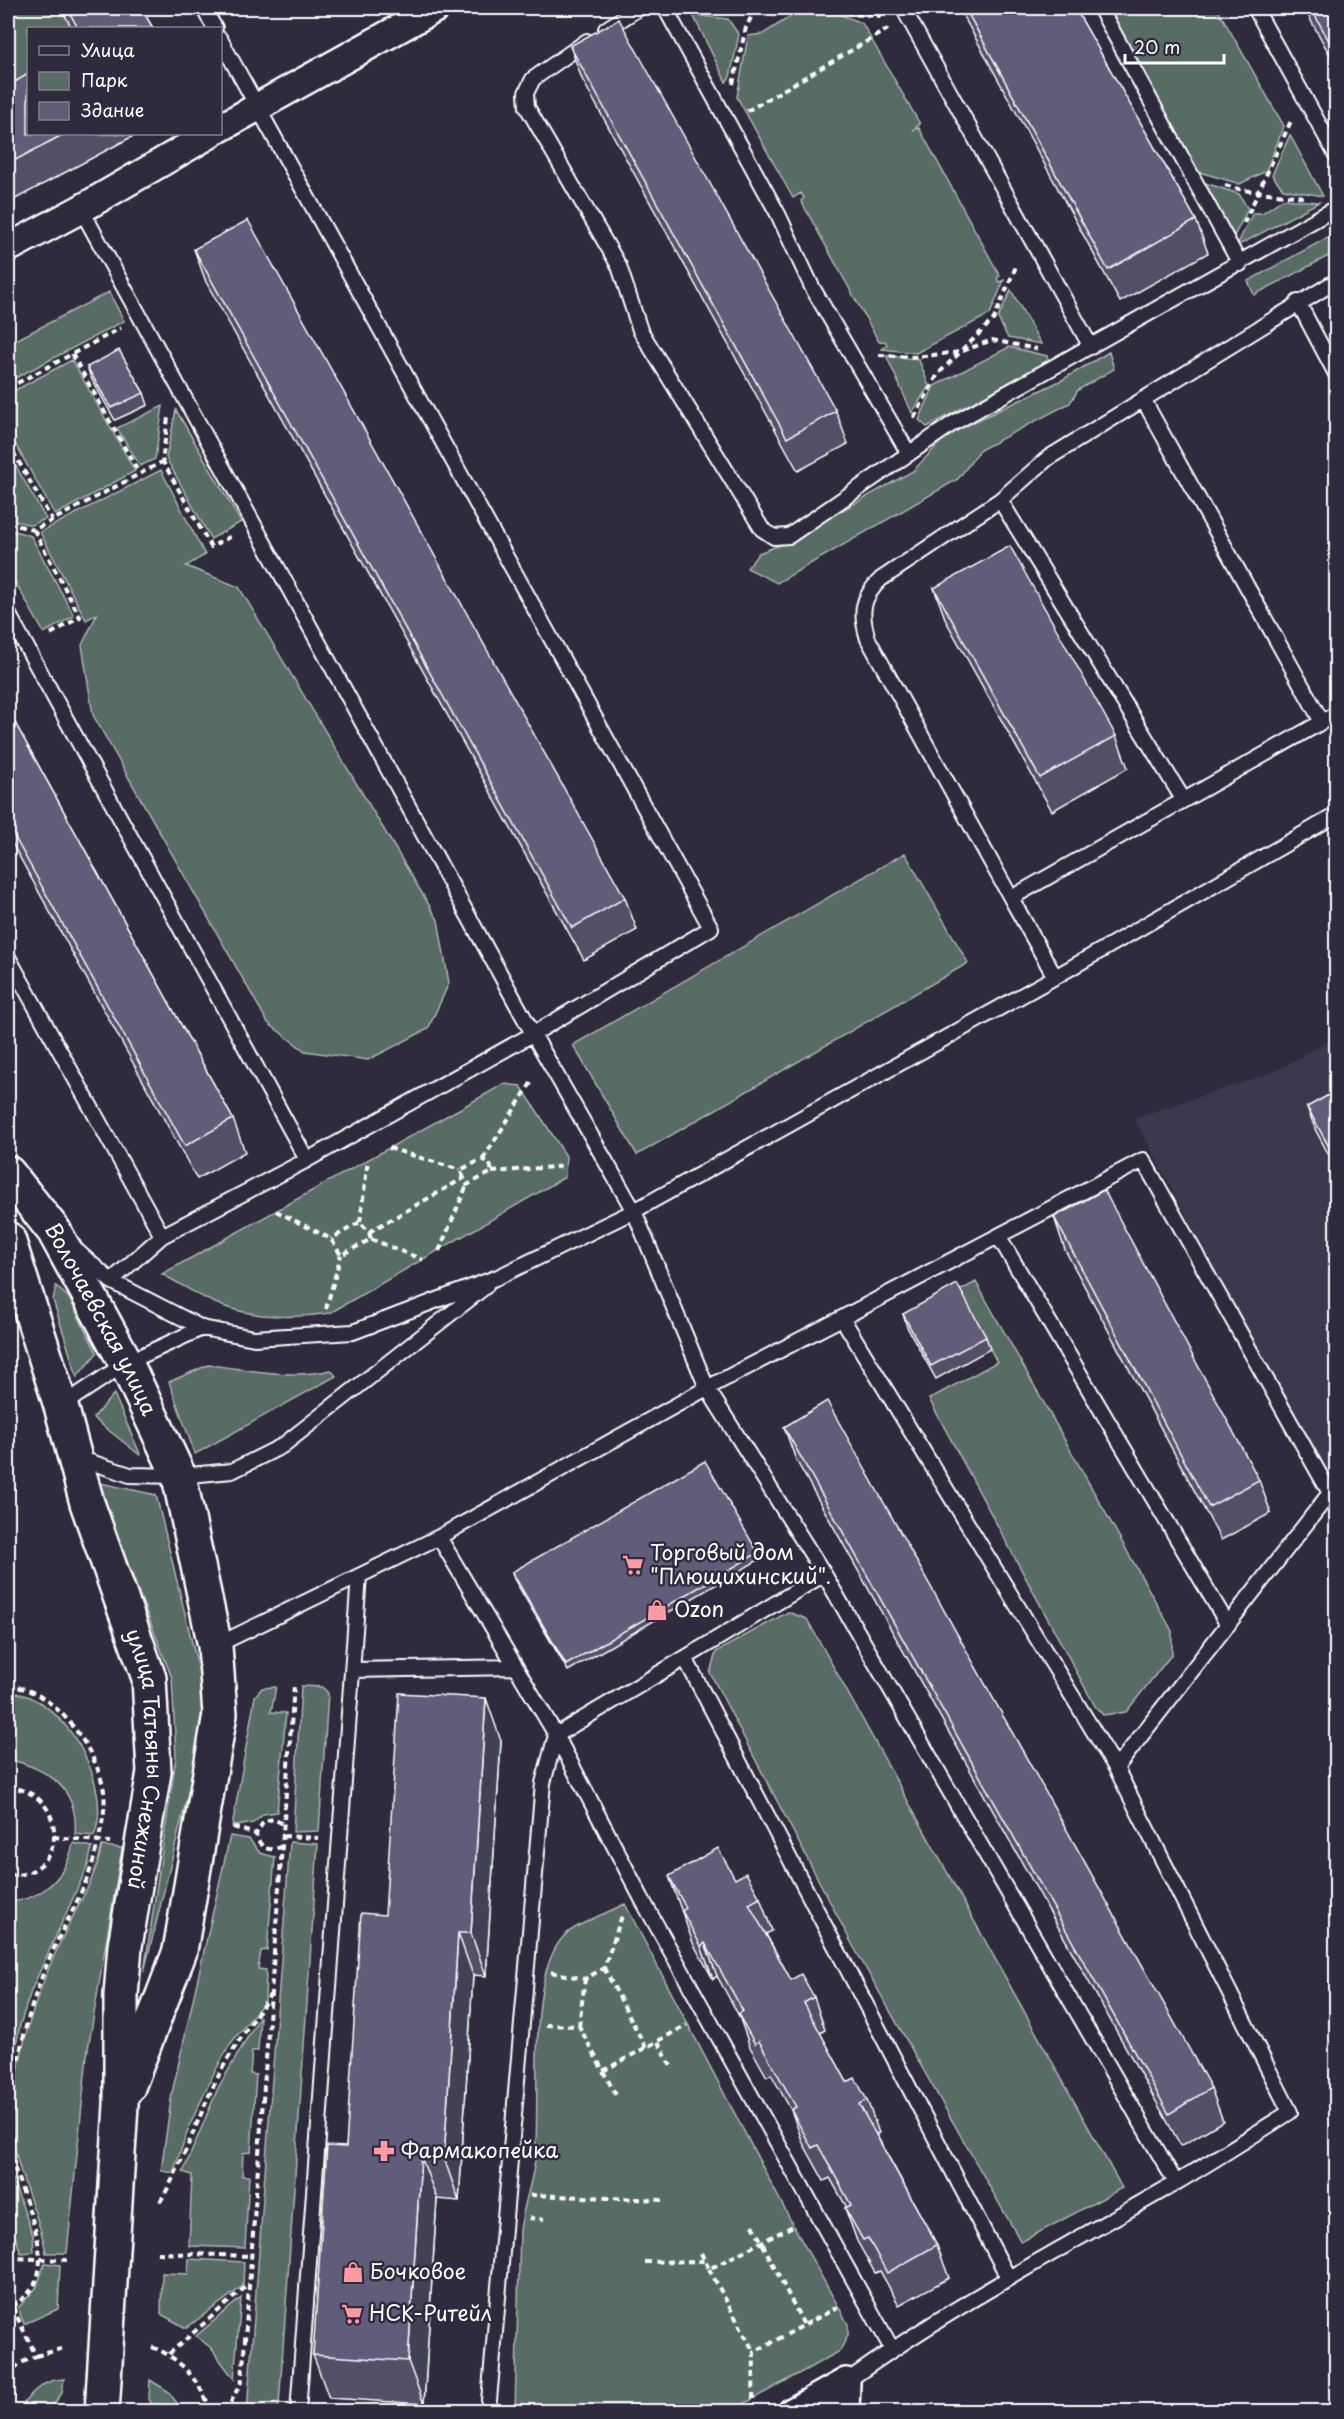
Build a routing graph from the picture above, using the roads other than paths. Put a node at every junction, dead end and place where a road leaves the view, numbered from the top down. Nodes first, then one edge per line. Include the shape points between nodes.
1 (203, 8) edge
2 (436, 8) edge
3 (639, 8) edge
4 (665, 8) edge
5 (1100, 8) edge
6 (1255, 8) edge
7 (906, 13) edge
8 (214, 27) edge
9 (222, 42) edge
10 (258, 105) junction
11 (222, 127) edge
12 (208, 135) edge
13 (1336, 155) edge
14 (1336, 208) edge
15 (81, 209) junction
16 (8, 248) edge
17 (1240, 264) junction
18 (1336, 281) edge
19 (1298, 302) junction
20 (1091, 347) junction
21 (1336, 374) edge
22 (1143, 399) junction
23 (909, 454) junction
24 (1000, 500) junction
25 (8, 613) edge
26 (1336, 714) edge
27 (1322, 722) junction
28 (1183, 800) junction
29 (1336, 815) edge
30 (1011, 898) junction
31 (8, 957) edge
32 (1055, 977) junction
33 (533, 1034) junction
34 (307, 1160) junction
35 (8, 1173) edge
36 (634, 1210) junction
37 (54, 1231) junction
38 (162, 1236) junction
39 (999, 1237) junction
40 (8, 1239) edge
41 (498, 1277) junction
42 (111, 1281) junction
43 (842, 1318) junction
44 (202, 1328) junction
45 (126, 1363) junction
46 (707, 1388) junction
47 (61, 1406) junction
48 (73, 1456) junction
49 (179, 1476) junction
50 (439, 1537) junction
51 (824, 1574) junction
52 (359, 1576) junction
53 (1228, 1625) junction
54 (215, 1646) junction
55 (685, 1658) junction
56 (516, 1666) junction
57 (352, 1670) junction
58 (556, 1735) junction
59 (1116, 1768) junction
60 (121, 2105) junction
61 (1176, 2183) junction
62 (1008, 2277) junction
63 (892, 2349) junction
64 (846, 2382) junction
65 (102, 2412) edge
66 (298, 2412) edge
67 (488, 2412) edge
68 (792, 2412) edge
69 (845, 2412) edge

1 - 8 lane
2 - 10 street
3 - 23 lane via 539,74 526,93 530,111 619,266 646,340 768,534 774,537 789,536
4 - 23 lane via 778,214 812,287
5 - 17 lane
6 - 13 lane
7 - 20 lane
9 - 10 lane
10 - 11 street
10 - 33 lane via 711,928
12 - 15 street
14 - 17 lane
15 - 16 street
15 - 33 lane
17 - 20 lane
18 - 19 lane
19 - 21 lane
19 - 22 lane
20 - 23 lane via 952,424
22 - 24 lane via 1047,458
22 - 27 lane
24 - 28 lane
24 - 30 lane via 881,579 866,595 863,617 874,651
25 - 34 lane
26 - 27 lane
27 - 28 lane
28 - 30 lane
29 - 32 lane
30 - 32 lane
31 - 38 lane
32 - 36 lane
33 - 34 lane
33 - 36 lane
34 - 38 lane
35 - 37 street, Волочаевская улица
36 - 41 lane
36 - 46 lane
37 - 42 lane
37 - 45 street, Волочаевская улица
38 - 42 lane
39 - 43 lane
39 - 53 lane
39 - 53 lane via 1143,1160 1330,1492
40 - 47 street, Волочаевская улица
41 - 44 lane via 353,1332 254,1338
41 - 49 lane via 282,1446 232,1471
42 - 44 lane
43 - 46 lane
43 - 59 lane
44 - 45 lane
45 - 47 lane
45 - 49 street, Волочаевская улица
46 - 50 lane
46 - 51 lane
47 - 48 street, Волочаевская улица
48 - 49 lane via 130,1475
48 - 60 street, улица Татьяны Снежиной via 149,1678 154,1772 125,1946
49 - 54 street, улица Татьяны Снежиной
50 - 52 lane
50 - 56 lane
51 - 55 lane
51 - 61 lane
52 - 54 lane
52 - 57 lane
53 - 59 lane
54 - 60 street, улица Татьяны Снежиной via 220,1714 180,1951
55 - 58 lane
55 - 62 lane
56 - 57 lane
56 - 58 lane
57 - 66 lane
58 - 63 lane
58 - 67 lane via 543,1783
59 - 61 lane via 1290,2112
60 - 65 street, улица Татьяны Снежиной
61 - 62 lane
62 - 63 lane
63 - 64 lane
64 - 68 street
64 - 69 street

